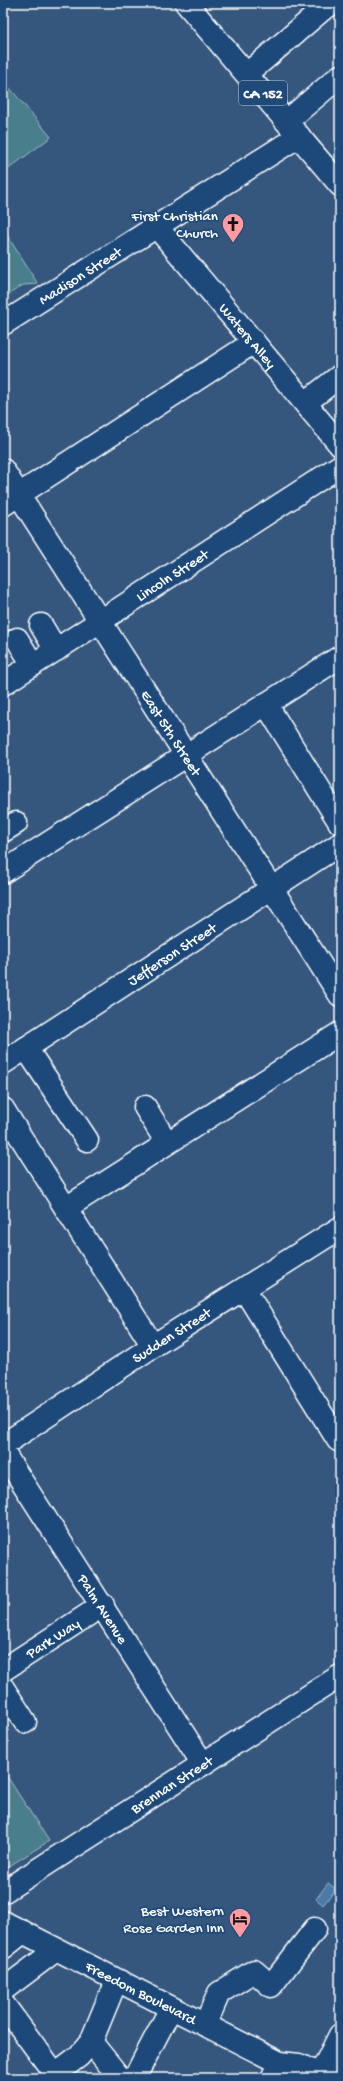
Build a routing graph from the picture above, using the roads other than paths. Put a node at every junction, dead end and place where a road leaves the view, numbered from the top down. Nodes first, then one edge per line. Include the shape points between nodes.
1 (186, 3) edge
2 (333, 3) edge
3 (247, 74) junction
4 (340, 76) edge
5 (293, 128) junction
6 (337, 176) edge
7 (156, 226) junction
8 (3, 324) edge
9 (254, 342) junction
10 (340, 376) edge
11 (305, 403) junction
12 (340, 445) edge
13 (340, 466) edge
14 (3, 470) edge
15 (11, 500) edge
16 (101, 622) junction
17 (40, 625) dead end
18 (17, 639) dead end
19 (56, 650) junction
20 (340, 657) edge
21 (33, 665) junction
22 (3, 684) edge
23 (266, 704) junction
24 (185, 755) junction
25 (340, 823) edge
26 (340, 844) edge
27 (3, 872) edge
28 (271, 888) junction
29 (340, 995) edge
30 (340, 1033) edge
31 (26, 1048) junction
32 (3, 1063) edge
33 (145, 1107) dead end
34 (3, 1109) edge
35 (87, 1140) dead end
36 (167, 1143) junction
37 (66, 1208) junction
38 (340, 1228) edge
39 (244, 1289) junction
40 (153, 1346) junction
41 (338, 1440) dead end
42 (3, 1445) edge
43 (3, 1452) edge
44 (103, 1605) junction
45 (3, 1670) edge
46 (340, 1676) edge
47 (3, 1688) edge
48 (25, 1722) dead end
49 (203, 1764) junction
50 (3, 1892) edge
51 (3, 1922) edge
52 (315, 1929) dead end
53 (23, 1932) junction
54 (3, 1948) edge
55 (56, 1950) junction
56 (116, 1981) junction
57 (4, 1997) edge
58 (171, 2008) junction
59 (205, 2025) junction
60 (340, 2035) edge
61 (91, 2042) junction
62 (279, 2073) edge
63 (52, 2076) edge
64 (323, 2076) edge
65 (120, 2078) edge
66 (132, 2078) edge

1 - 3 street, CA 152
2 - 3 street
3 - 5 street, CA 152
4 - 5 street, Madison Street
5 - 6 street, CA 152
5 - 7 street, Madison Street
7 - 8 street, Madison Street
7 - 9 street, Waters Alley
9 - 11 street, Waters Alley
9 - 15 street
10 - 11 street
11 - 12 street, Waters Alley
13 - 16 street, Lincoln Street
14 - 15 street, East 5th Street
15 - 16 street, East 5th Street
16 - 19 street, Lincoln Street
16 - 24 street, East 5th Street
17 - 19 street
18 - 21 street
19 - 21 street, Lincoln Street
20 - 23 street
21 - 22 street, Lincoln Street
23 - 24 street
23 - 25 street
24 - 27 street
24 - 28 street, East 5th Street
26 - 28 street, Jefferson Street
28 - 29 street, East 5th Street
28 - 31 street, Jefferson Street
30 - 36 street
31 - 32 street, Jefferson Street
31 - 35 street
33 - 36 street
34 - 37 street
36 - 37 street
37 - 40 street
38 - 39 street, Sudden Street
39 - 40 street, Sudden Street
39 - 41 street
40 - 42 street, Sudden Street
43 - 44 street, Palm Avenue
44 - 45 street, Park Way
44 - 49 street, Palm Avenue
46 - 49 street, Brennan Street
47 - 48 street
49 - 50 street, Brennan Street
51 - 53 street, Freedom Boulevard
52 - 59 street via 272,1986 254,1971 219,1993
53 - 54 street
53 - 55 street, Freedom Boulevard
55 - 56 street, Freedom Boulevard
55 - 57 street
56 - 58 street, Freedom Boulevard
56 - 61 street
57 - 63 street
58 - 59 street, Freedom Boulevard
58 - 66 street via 136,2075
59 - 62 street, Freedom Boulevard
60 - 64 street
61 - 63 street via 79,2056
61 - 65 street
62 - 64 street, Freedom Boulevard via 299,2065

